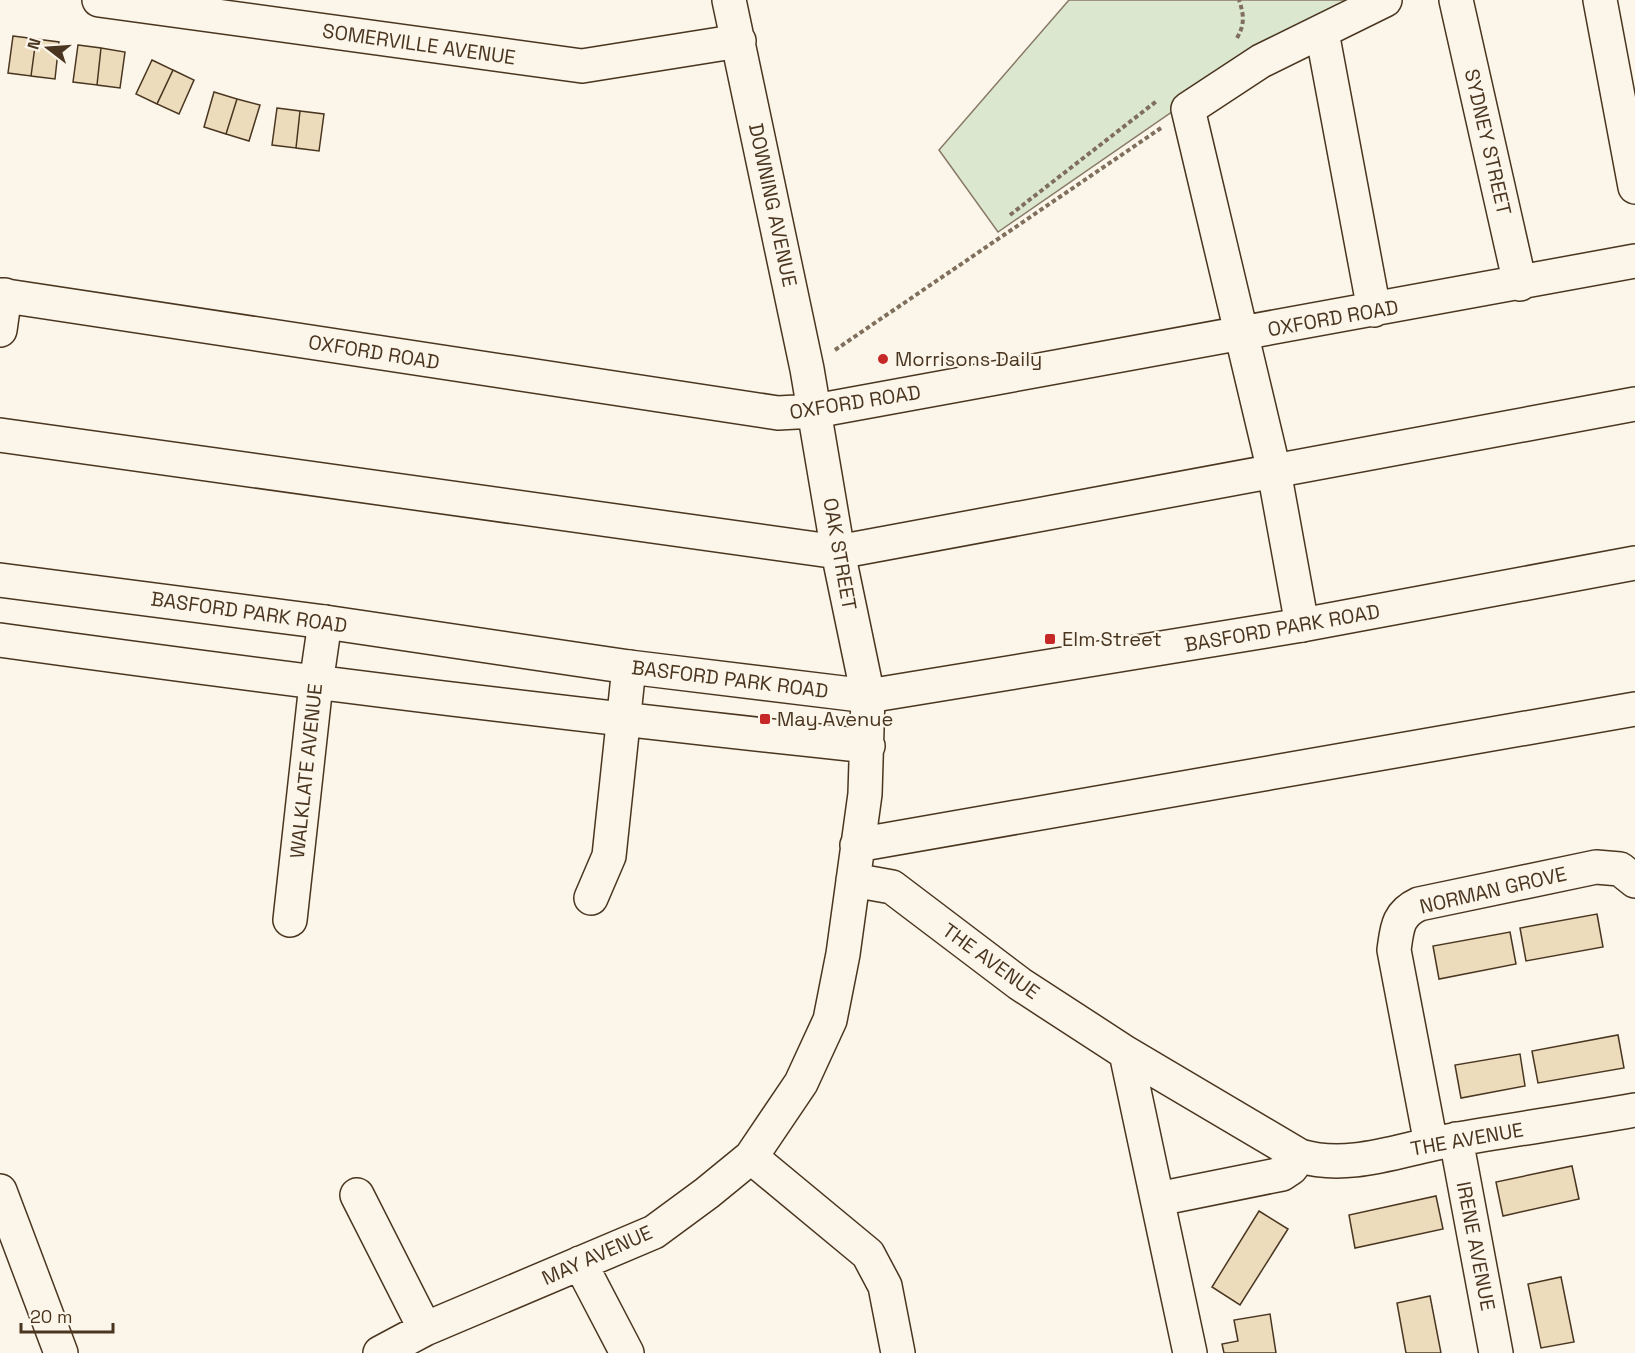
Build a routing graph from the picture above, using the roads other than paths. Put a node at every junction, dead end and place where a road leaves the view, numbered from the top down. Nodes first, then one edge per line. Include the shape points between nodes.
1 (99, 0) edge
2 (729, 0) edge
3 (1385, 0) edge
4 (1456, 0) edge
5 (1600, 0) edge
6 (224, 9) edge
7 (1322, 32) junction
8 (739, 41) junction
9 (1635, 187) edge
10 (1635, 261) edge
11 (1520, 284) junction
12 (2, 295) edge
13 (1374, 310) junction
14 (0, 330) edge
15 (1242, 334) junction
16 (1635, 405) edge
17 (815, 411) junction
18 (0, 435) edge
19 (1274, 471) junction
20 (838, 552) junction
21 (1635, 563) edge
22 (0, 580) edge
23 (325, 622) junction
24 (1302, 625) junction
25 (0, 640) edge
26 (629, 667) junction
27 (316, 684) junction
28 (868, 696) junction
29 (1635, 709) edge
30 (625, 721) junction
31 (868, 746) junction
32 (858, 845) junction
33 (853, 880) junction
34 (1635, 881) edge
35 (591, 898) dead end
36 (290, 920) dead end
37 (1126, 1053) junction
38 (1635, 1110) edge
39 (1444, 1142) junction
40 (1300, 1156) junction
41 (751, 1157) junction
42 (0, 1191) edge
43 (357, 1195) dead end
44 (1158, 1199) junction
45 (580, 1263) junction
46 (425, 1329) junction
47 (61, 1353) edge
48 (380, 1353) edge
49 (627, 1353) edge
50 (898, 1353) edge
51 (1190, 1353) edge
52 (1496, 1353) edge

1 - 6 street, SOMERVILLE AVENUE
2 - 8 street, DOWNING AVENUE
3 - 7 street
4 - 11 street, SYDNEY STREET
5 - 9 street
6 - 8 street, SOMERVILLE AVENUE via 582,66
7 - 13 street
7 - 15 street via 1177,101
8 - 17 street, DOWNING AVENUE
10 - 11 street, OXFORD ROAD
11 - 13 street, OXFORD ROAD
12 - 14 street
12 - 17 street, OXFORD ROAD via 778,414
13 - 15 street, OXFORD ROAD
15 - 17 street, OXFORD ROAD
15 - 19 street
16 - 19 street
17 - 20 street, OAK STREET
18 - 20 street
19 - 20 street
19 - 24 street
20 - 28 street, OAK STREET
21 - 24 street, BASFORD PARK ROAD
22 - 23 street, BASFORD PARK ROAD
23 - 26 street, BASFORD PARK ROAD
23 - 27 street, WALKLATE AVENUE
24 - 28 street, BASFORD PARK ROAD
25 - 27 street
26 - 28 street, BASFORD PARK ROAD
26 - 30 street
27 - 30 street
27 - 36 street, WALKLATE AVENUE
28 - 31 street, MAY AVENUE
29 - 32 street
30 - 31 street
30 - 35 street via 609,855
31 - 32 street, MAY AVENUE
32 - 33 street, MAY AVENUE
33 - 37 street, THE AVENUE via 892,887 1020,984
33 - 41 street, MAY AVENUE via 830,1020 801,1083
34 - 39 street, NORMAN GROVE via 1620,869 1596,867 1407,909 1398,922 1394,950
37 - 40 street, THE AVENUE
37 - 44 street
38 - 39 street, THE AVENUE
39 - 40 street, THE AVENUE via 1344,1163
39 - 52 street, IRENE AVENUE
40 - 44 street via 1282,1174
41 - 45 street, MAY AVENUE via 654,1232
41 - 50 street via 868,1254 885,1286
42 - 47 street
43 - 46 street
44 - 51 street
45 - 46 street, MAY AVENUE
45 - 49 street
46 - 48 street, MAY AVENUE

